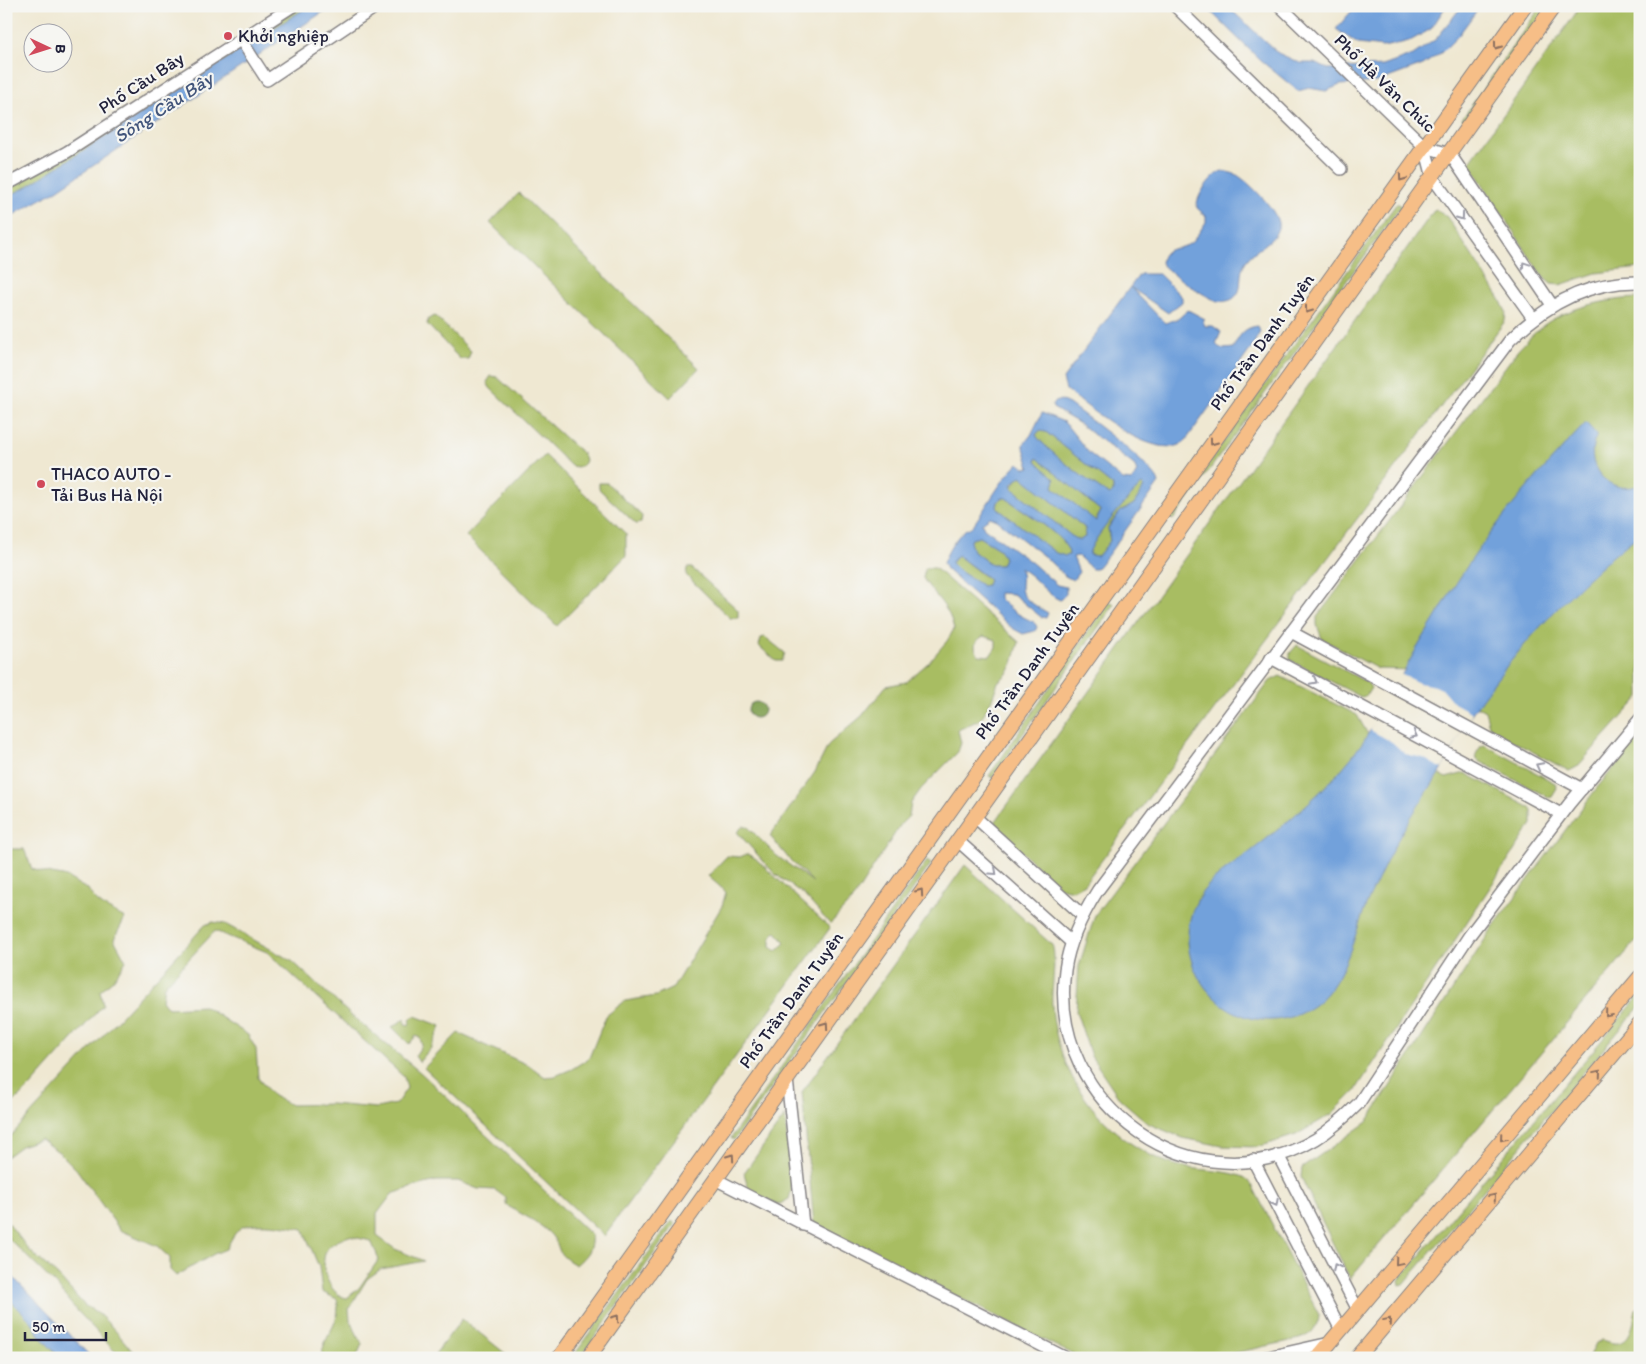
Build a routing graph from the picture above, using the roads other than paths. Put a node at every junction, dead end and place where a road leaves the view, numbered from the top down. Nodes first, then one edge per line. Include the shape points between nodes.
1 (293, 6) edge
2 (378, 6) edge
3 (1175, 6) edge
4 (1280, 6) edge
5 (1525, 6) edge
6 (1554, 6) edge
7 (241, 40) junction
8 (1425, 147) junction
9 (1450, 154) junction
10 (1341, 169) dead end
11 (1433, 178) junction
12 (6, 185) edge
13 (1640, 282) edge
14 (1552, 305) junction
15 (1533, 318) junction
16 (1141, 544) junction
17 (1159, 557) junction
18 (1291, 632) junction
19 (1271, 658) junction
20 (1640, 719) edge
21 (1582, 789) junction
22 (1562, 814) junction
23 (946, 815) junction
24 (974, 816) junction
25 (961, 835) junction
26 (1082, 915) junction
27 (1072, 942) junction
28 (1640, 977) edge
29 (1640, 1024) edge
30 (787, 1079) junction
31 (1278, 1155) junction
32 (1253, 1160) junction
33 (695, 1167) junction
34 (715, 1179) junction
35 (803, 1225) junction
36 (1358, 1310) junction
37 (1341, 1330) junction
38 (1330, 1343) junction
39 (559, 1358) edge
40 (588, 1358) edge
41 (1066, 1358) edge
42 (1264, 1358) edge
43 (1318, 1358) edge
44 (1357, 1358) edge

1 - 7 street, Phố Cầu Bây
2 - 7 street via 267,80
3 - 10 street
4 - 8 street, Phố Hà Văn Chúc
5 -> 8 main road, Phố Trần Danh Tuyên
6 - 9 main road
7 - 12 street, Phố Cầu Bây via 60,156
8 - 9 street, Phố Hà Văn Chúc
8 - 11 street
8 -> 16 main road, Phố Trần Danh Tuyên
9 - 11 main road
14 -> 9 street
11 -> 15 street
11 - 17 main road
13 - 14 street via 1603,285
14 - 15 street
15 - 18 street via 1510,340
16 - 17 main road
16 - 23 main road, Phố Trần Danh Tuyên
17 - 24 main road
18 - 19 street
21 -> 18 street
19 -> 22 street
19 - 26 street
20 - 21 street
21 - 22 street
22 - 31 street via 1469,936 1359,1103 1315,1140
23 - 25 main road
23 - 33 main road, Phố Trần Danh Tuyên
24 - 25 main road
24 - 26 street
25 -> 27 street
30 -> 25 main road
26 - 27 street
27 - 32 street via 1065,970 1067,1028 1088,1081 1105,1104 1126,1124 1176,1152 1204,1160
28 -> 36 main road
44 -> 29 main road
34 -> 30 main road
30 - 35 street
31 - 32 street
36 -> 31 street
32 -> 37 street
33 - 34 main road
33 - 39 main road, Phố Trần Danh Tuyên
34 - 35 street
40 -> 34 main road
35 - 41 street
36 - 37 main road
37 - 38 main road
38 - 42 street
38 - 43 main road

